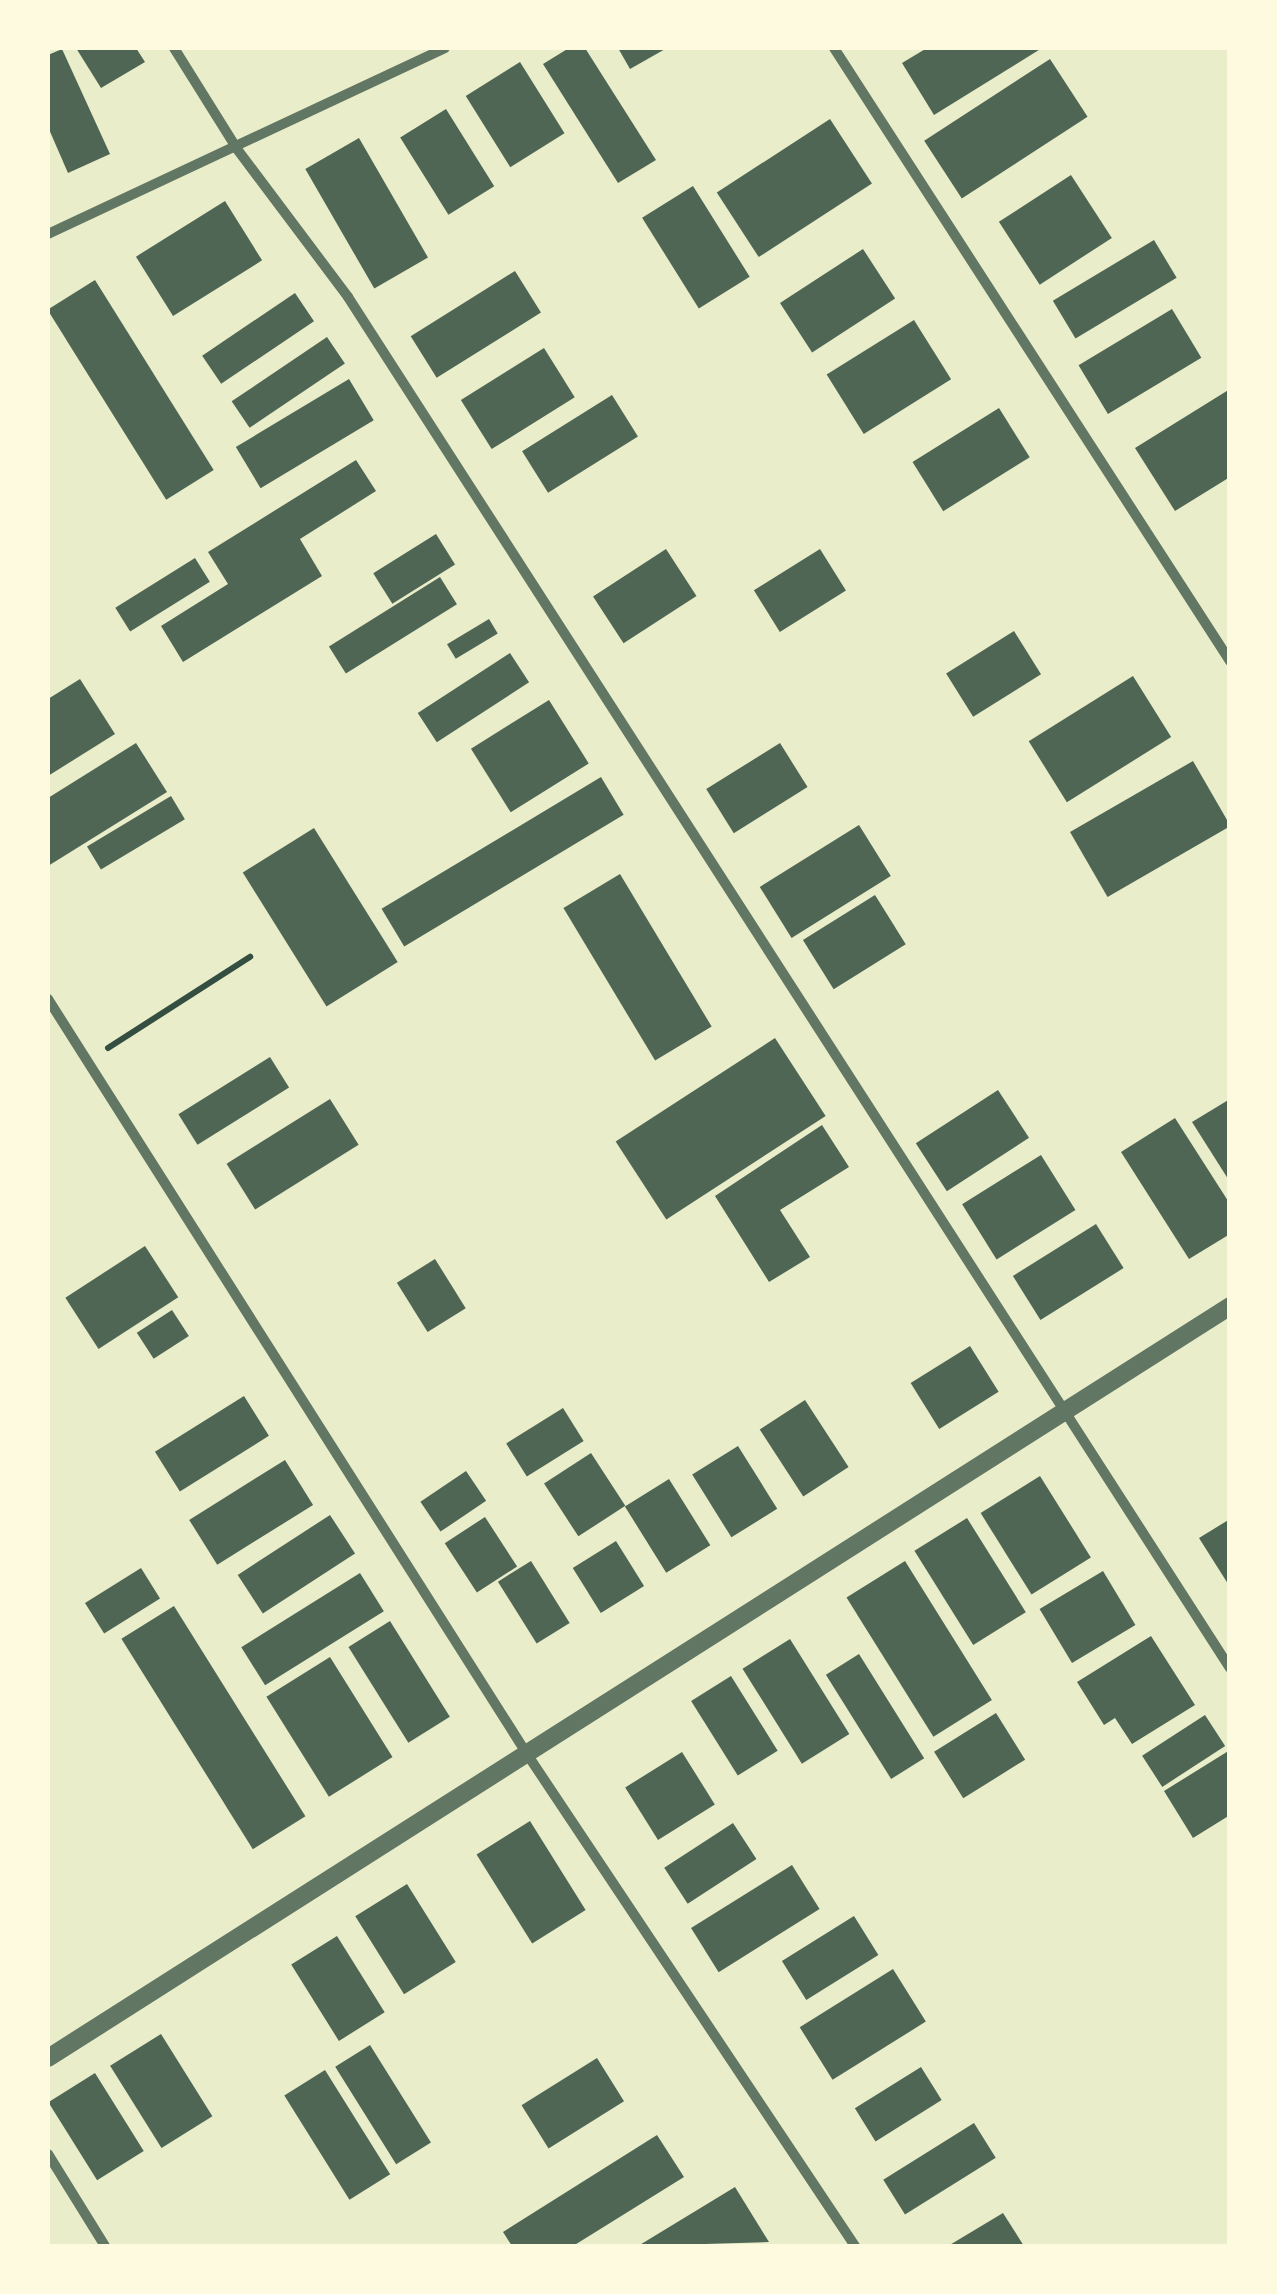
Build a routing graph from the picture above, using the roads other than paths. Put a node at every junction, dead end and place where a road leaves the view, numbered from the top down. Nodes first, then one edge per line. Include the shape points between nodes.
1 (174, 48) edge
2 (445, 48) edge
3 (834, 48) edge
4 (237, 149) junction
5 (48, 234) edge
6 (1230, 661) edge
7 (48, 999) edge
8 (1230, 1306) edge
9 (1061, 1415) junction
10 (1230, 1668) edge
11 (526, 1754) junction
12 (48, 2058) edge
13 (48, 2154) edge
14 (105, 2246) edge
15 (854, 2246) edge

1 - 4 street
2 - 4 street
3 - 6 street
4 - 5 street
4 - 9 street via 348,296
7 - 11 street
8 - 9 street
9 - 10 street
9 - 11 street
11 - 12 street
11 - 15 street
13 - 14 street

